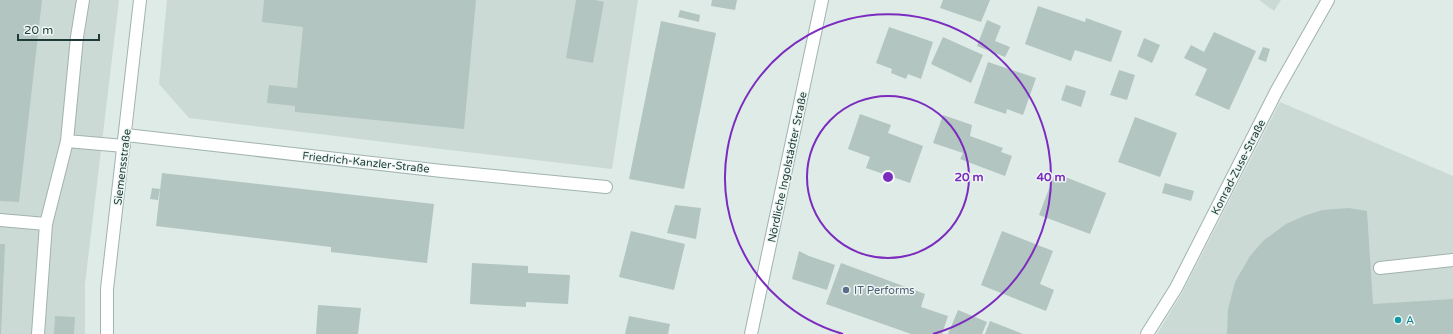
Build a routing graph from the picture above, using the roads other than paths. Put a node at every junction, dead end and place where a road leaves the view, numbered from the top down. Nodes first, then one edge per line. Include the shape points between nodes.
1 (83, 0) edge
2 (140, 0) edge
3 (822, 0) edge
4 (1328, 0) edge
5 (67, 141) junction
6 (125, 141) junction
7 (606, 187) dead end
8 (0, 220) edge
9 (46, 224) junction
10 (1453, 260) edge
11 (1380, 268) dead end
12 (38, 334) edge
13 (107, 334) edge
14 (751, 334) edge
15 (1147, 334) edge

1 - 5 street
2 - 6 street, Siemensstraße
3 - 14 street, Nördliche Ingolstädter Straße
4 - 15 street, Konrad-Zuse-Straße via 1277,90 1176,288
5 - 6 street, Friedrich-Kanzler-Straße
5 - 9 street
6 - 7 street, Friedrich-Kanzler-Straße
6 - 13 street, Siemensstraße via 107,289
8 - 9 street
9 - 12 street
10 - 11 street

